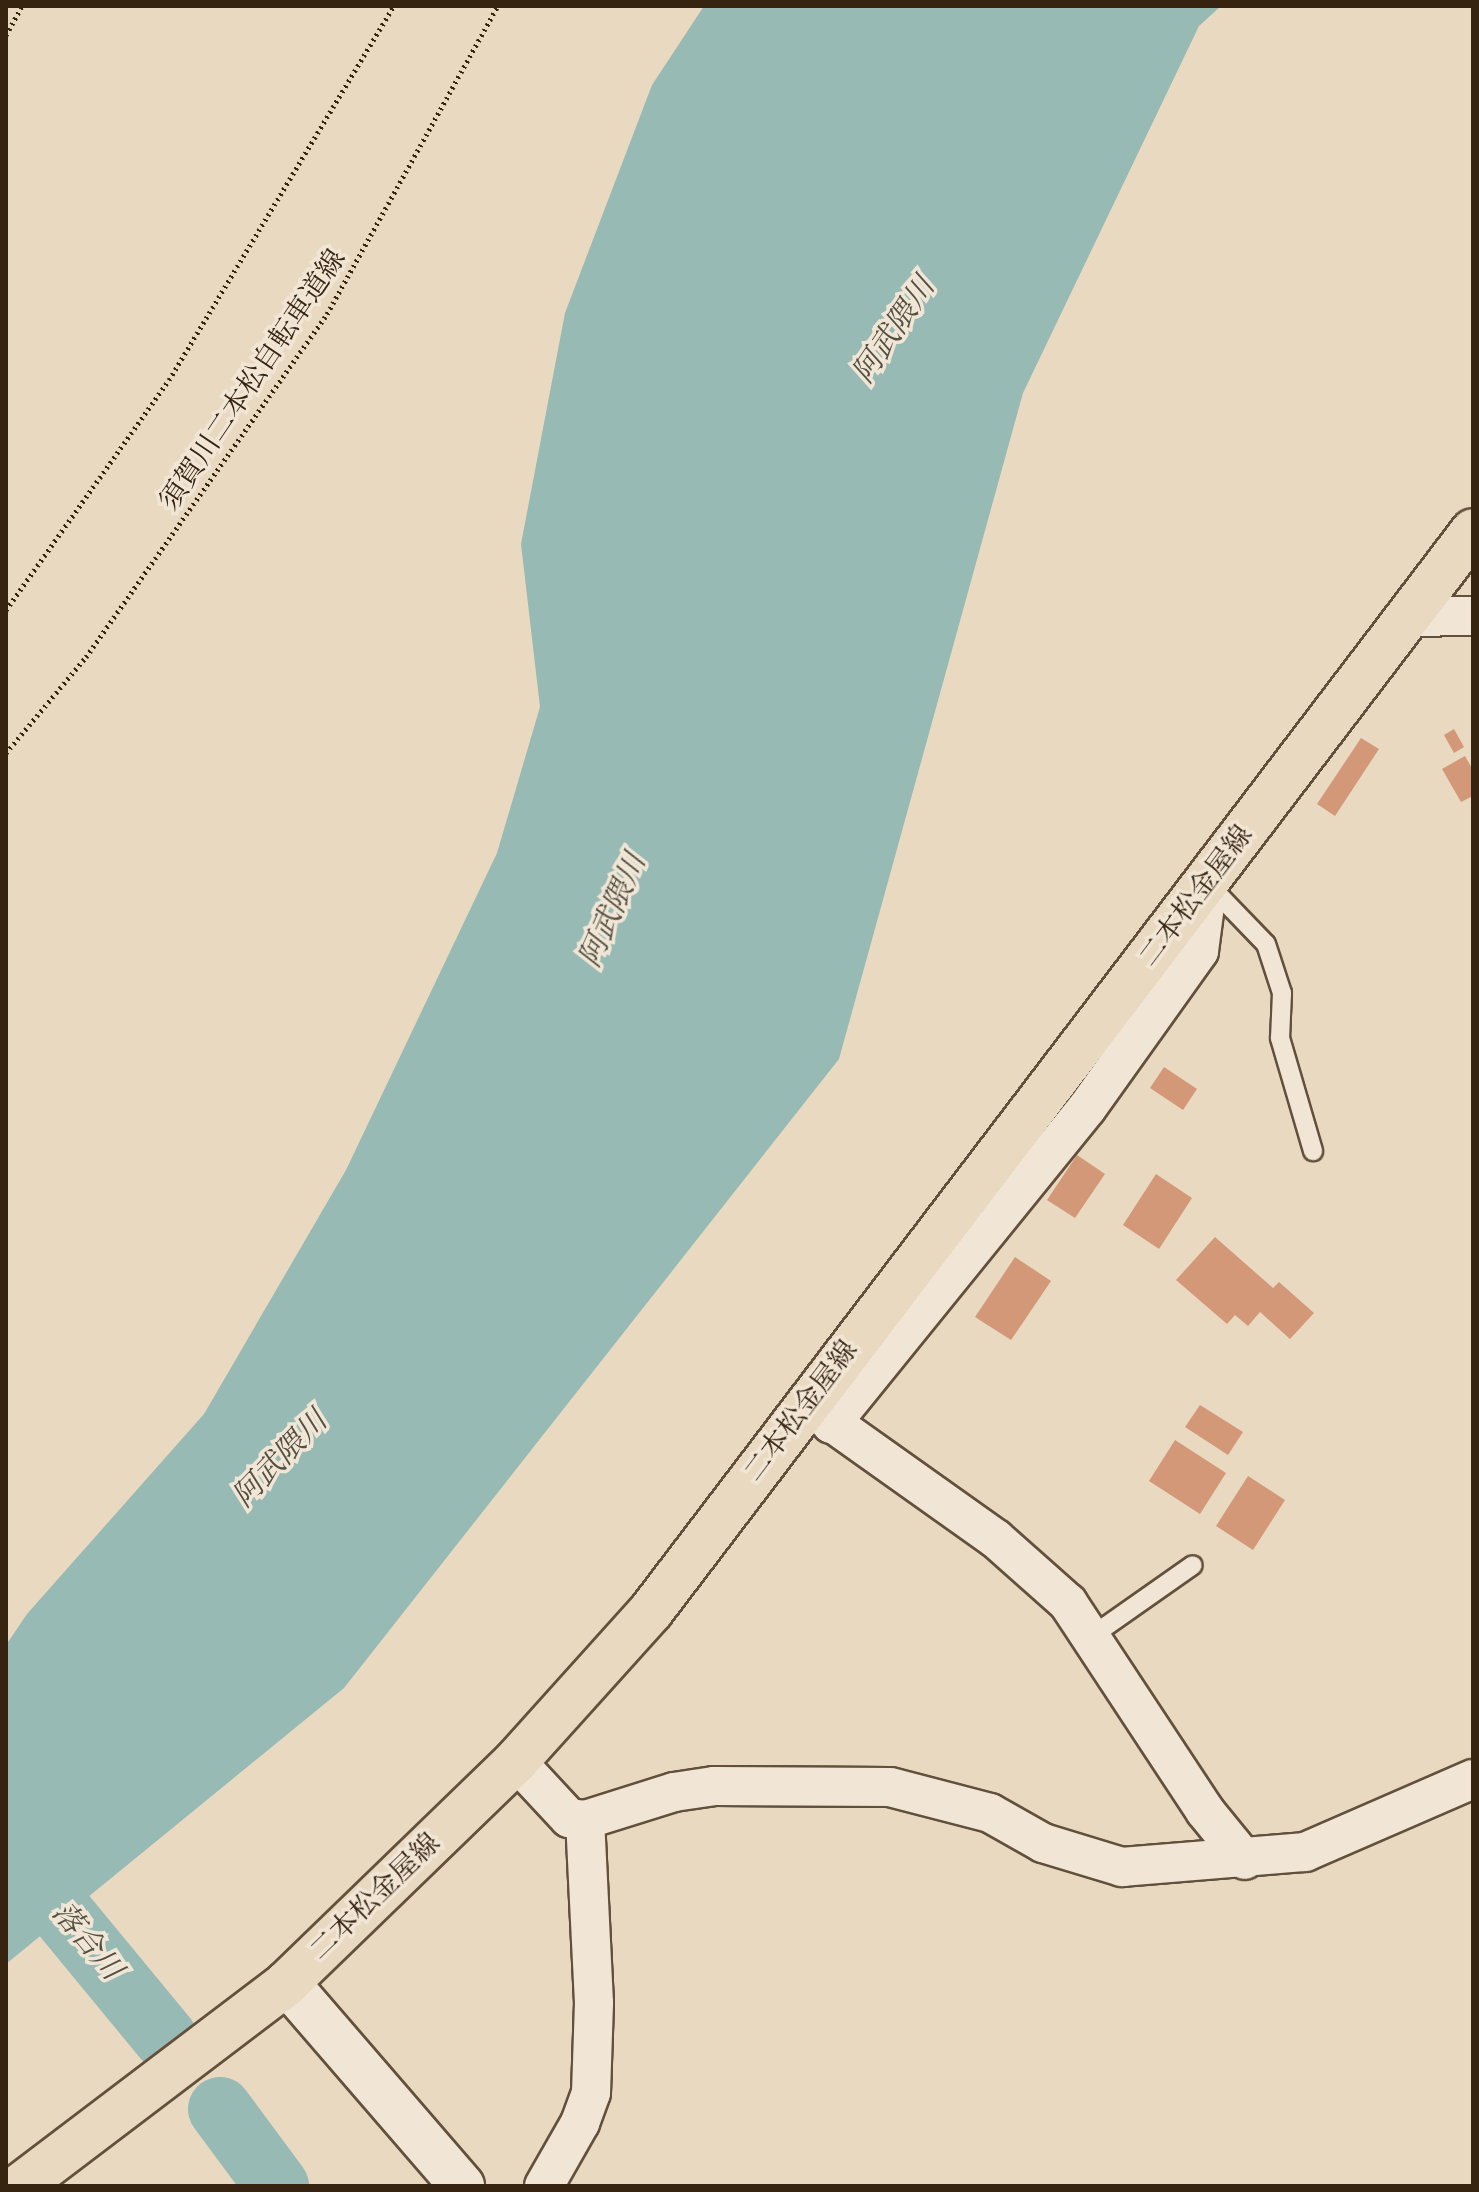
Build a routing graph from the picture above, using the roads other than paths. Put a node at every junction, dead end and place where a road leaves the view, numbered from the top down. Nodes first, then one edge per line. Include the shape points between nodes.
1 (1473, 531) edge
2 (1473, 616) edge
3 (1409, 617) junction
4 (1208, 883) junction
5 (1313, 1151) dead end
6 (819, 1414) junction
7 (1193, 1565) dead end
8 (1092, 1636) junction
9 (516, 1761) junction
10 (1473, 1779) edge
11 (585, 1820) junction
12 (1245, 1860) junction
13 (287, 1983) junction
14 (20, 2186) edge
15 (462, 2186) edge
16 (544, 2186) edge

1 - 3 main road, 二本松金屋線
2 - 3 street
3 - 4 main road, 二本松金屋線
4 - 5 lane via 1266,944 1282,993 1280,1038
4 - 6 main road, 二本松金屋線
6 - 8 street via 996,1539 1068,1603
6 - 9 main road, 二本松金屋線
7 - 8 lane
8 - 12 street via 1205,1811
9 - 11 street via 555,1807 569,1818
9 - 13 main road, 二本松金屋線
10 - 12 street via 1305,1852
11 - 12 street via 674,1792 714,1786 890,1787 990,1813 1043,1843 1122,1867
11 - 16 street via 594,2003 591,2093
13 - 14 main road, 二本松金屋線
13 - 15 street

